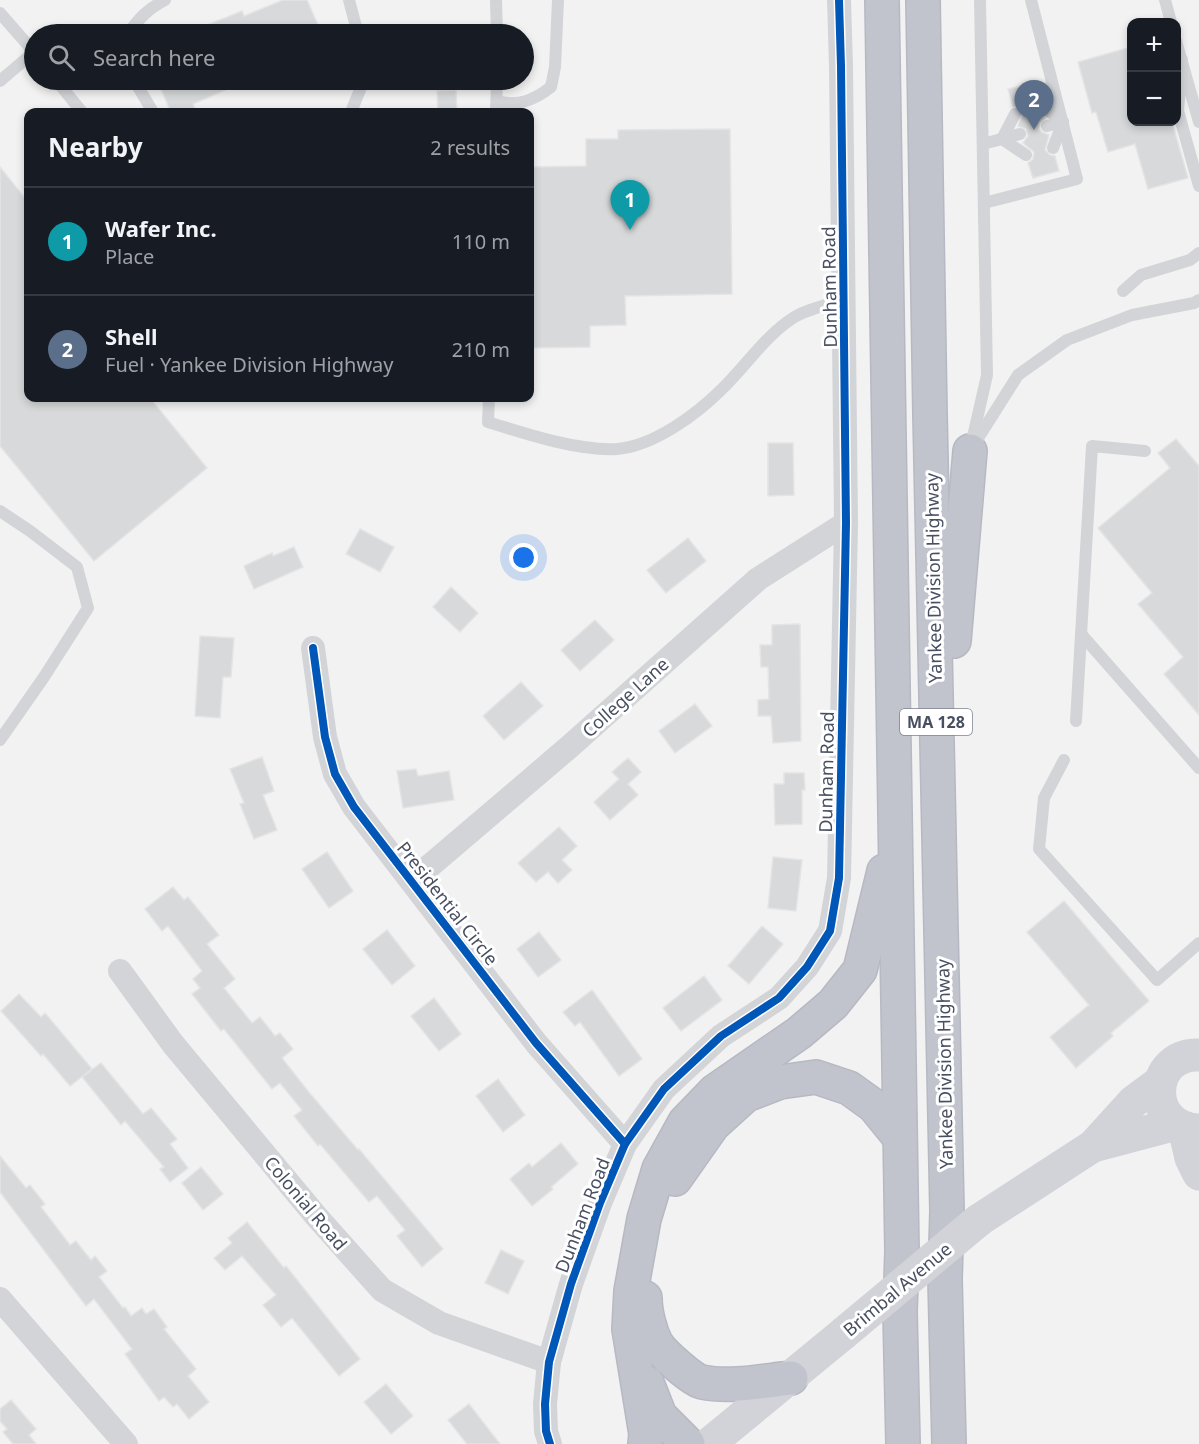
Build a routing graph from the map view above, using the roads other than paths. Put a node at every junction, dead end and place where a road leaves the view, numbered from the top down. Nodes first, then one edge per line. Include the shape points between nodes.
1 (165, 0) edge
2 (350, 0) edge
3 (496, 0) edge
4 (558, 0) edge
5 (838, 0) edge
6 (882, 0) edge
7 (923, 0) edge
8 (980, 0) edge
9 (1031, 0) edge
10 (1165, 0) edge
11 (0, 13) edge
12 (1170, 18) edge
13 (135, 24) edge
14 (356, 24) edge
15 (497, 24) edge
16 (24, 41) edge
17 (1181, 57) edge
18 (1182, 60) junction
19 (24, 61) edge
20 (0, 81) edge
21 (64, 90) edge
22 (140, 90) edge
23 (360, 90) edge
24 (497, 90) edge
25 (1042, 106) dead end
26 (497, 107) edge
27 (79, 108) edge
28 (151, 108) edge
29 (353, 108) edge
30 (1015, 114) dead end
31 (1063, 122) junction
32 (1199, 122) edge
33 (1047, 126) dead end
34 (1020, 134) dead end
35 (1002, 139) junction
36 (983, 144) junction
37 (1053, 148) dead end
38 (1026, 155) dead end
39 (1199, 186) edge
40 (984, 203) junction
41 (1199, 253) edge
42 (1123, 291) dead end
43 (844, 299) junction
44 (1199, 300) edge
45 (489, 402) edge
46 (1144, 451) dead end
47 (970, 452) junction
48 (0, 512) edge
49 (846, 523) junction
50 (1081, 634) junction
51 (313, 648) dead end
52 (1076, 721) dead end
53 (0, 740) edge
54 (1064, 760) dead end
55 (1199, 768) edge
56 (895, 825) junction
57 (412, 881) junction
58 (1199, 943) edge
59 (120, 971) dead end
60 (943, 1023) junction
61 (1197, 1052) edge
62 (1160, 1082) junction
63 (1186, 1127) edge
64 (900, 1138) junction
65 (625, 1144) junction
66 (1093, 1146) junction
67 (1199, 1174) edge
68 (945, 1278) junction
69 (0, 1299) edge
70 (634, 1351) junction
71 (549, 1362) junction
72 (791, 1378) junction
73 (126, 1444) edge
74 (550, 1444) edge
75 (645, 1444) edge
76 (688, 1444) edge
77 (709, 1444) edge
78 (903, 1444) edge
79 (949, 1444) edge
80 (963, 1444) edge

1 - 13 lane
2 - 14 lane
3 - 15 lane
4 - 26 lane via 551,87 524,103
5 - 43 street, Dunham Road
6 - 56 highway, MA 128
7 - 60 highway, Yankee Division Highway / MA 128
8 - 36 lane
9 - 31 lane
10 - 12 lane
11 - 16 lane
17 - 18 lane
18 - 32 lane
18 - 39 lane via 1178,111
19 - 20 lane
21 - 27 lane
22 - 28 lane
23 - 29 lane
24 - 26 lane
25 - 31 lane
30 - 35 lane
31 - 33 lane
31 - 37 lane
31 - 40 lane via 1077,178
34 - 35 lane
35 - 36 lane
35 - 38 lane
36 - 40 lane
40 - 47 lane via 987,375
41 - 42 lane via 1190,260 1141,275
43 - 45 lane via 793,318 756,350 723,388 690,416 648,442 618,448 532,436 488,422
43 - 49 street, Dunham Road
44 - 47 lane via 1132,315 1067,340 1018,375
46 - 50 lane via 1092,447
47 - 60 highway via 954,620
48 - 53 lane via 77,567 88,608
49 - 57 street, College Lane via 758,579
49 - 65 street, Dunham Road via 839,878 830,931 807,967 779,998 721,1036 664,1089
50 - 52 lane
50 - 55 lane
51 - 57 street, Presidential Circle via 325,737 335,774 354,807
54 - 58 lane via 1044,798 1039,849 1157,980
56 - 64 highway, MA 128
56 - 70 highway via 860,970 833,1004 799,1033 715,1091 685,1122 659,1169 644,1219 631,1291 629,1329
57 - 65 street, Presidential Circle via 536,1043
59 - 71 street, Colonial Road via 181,1053 382,1290 439,1323
60 - 68 highway, Yankee Division Highway / MA 128
61 - 62 main road via 1172,1064
62 - 63 main road via 1161,1106 1167,1116
62 - 66 main road via 1133,1102
63 - 66 main road
63 - 67 main road via 1191,1158
64 - 72 highway via 874,1106 849,1088 816,1077 780,1082 746,1095 713,1125 677,1173 657,1223 646,1276 645,1309 657,1344 700,1382 736,1384
64 - 78 highway, MA 128
65 - 71 street, Dunham Road via 578,1263
66 - 72 main road, Brimbal Avenue, bridge via 979,1220
68 - 79 highway, Yankee Division Highway / MA 128
68 - 80 highway
69 - 73 street
70 - 75 highway
70 - 76 highway via 660,1416
71 - 74 street, Dunham Road via 545,1404
72 - 77 main road, Brimbal Avenue

